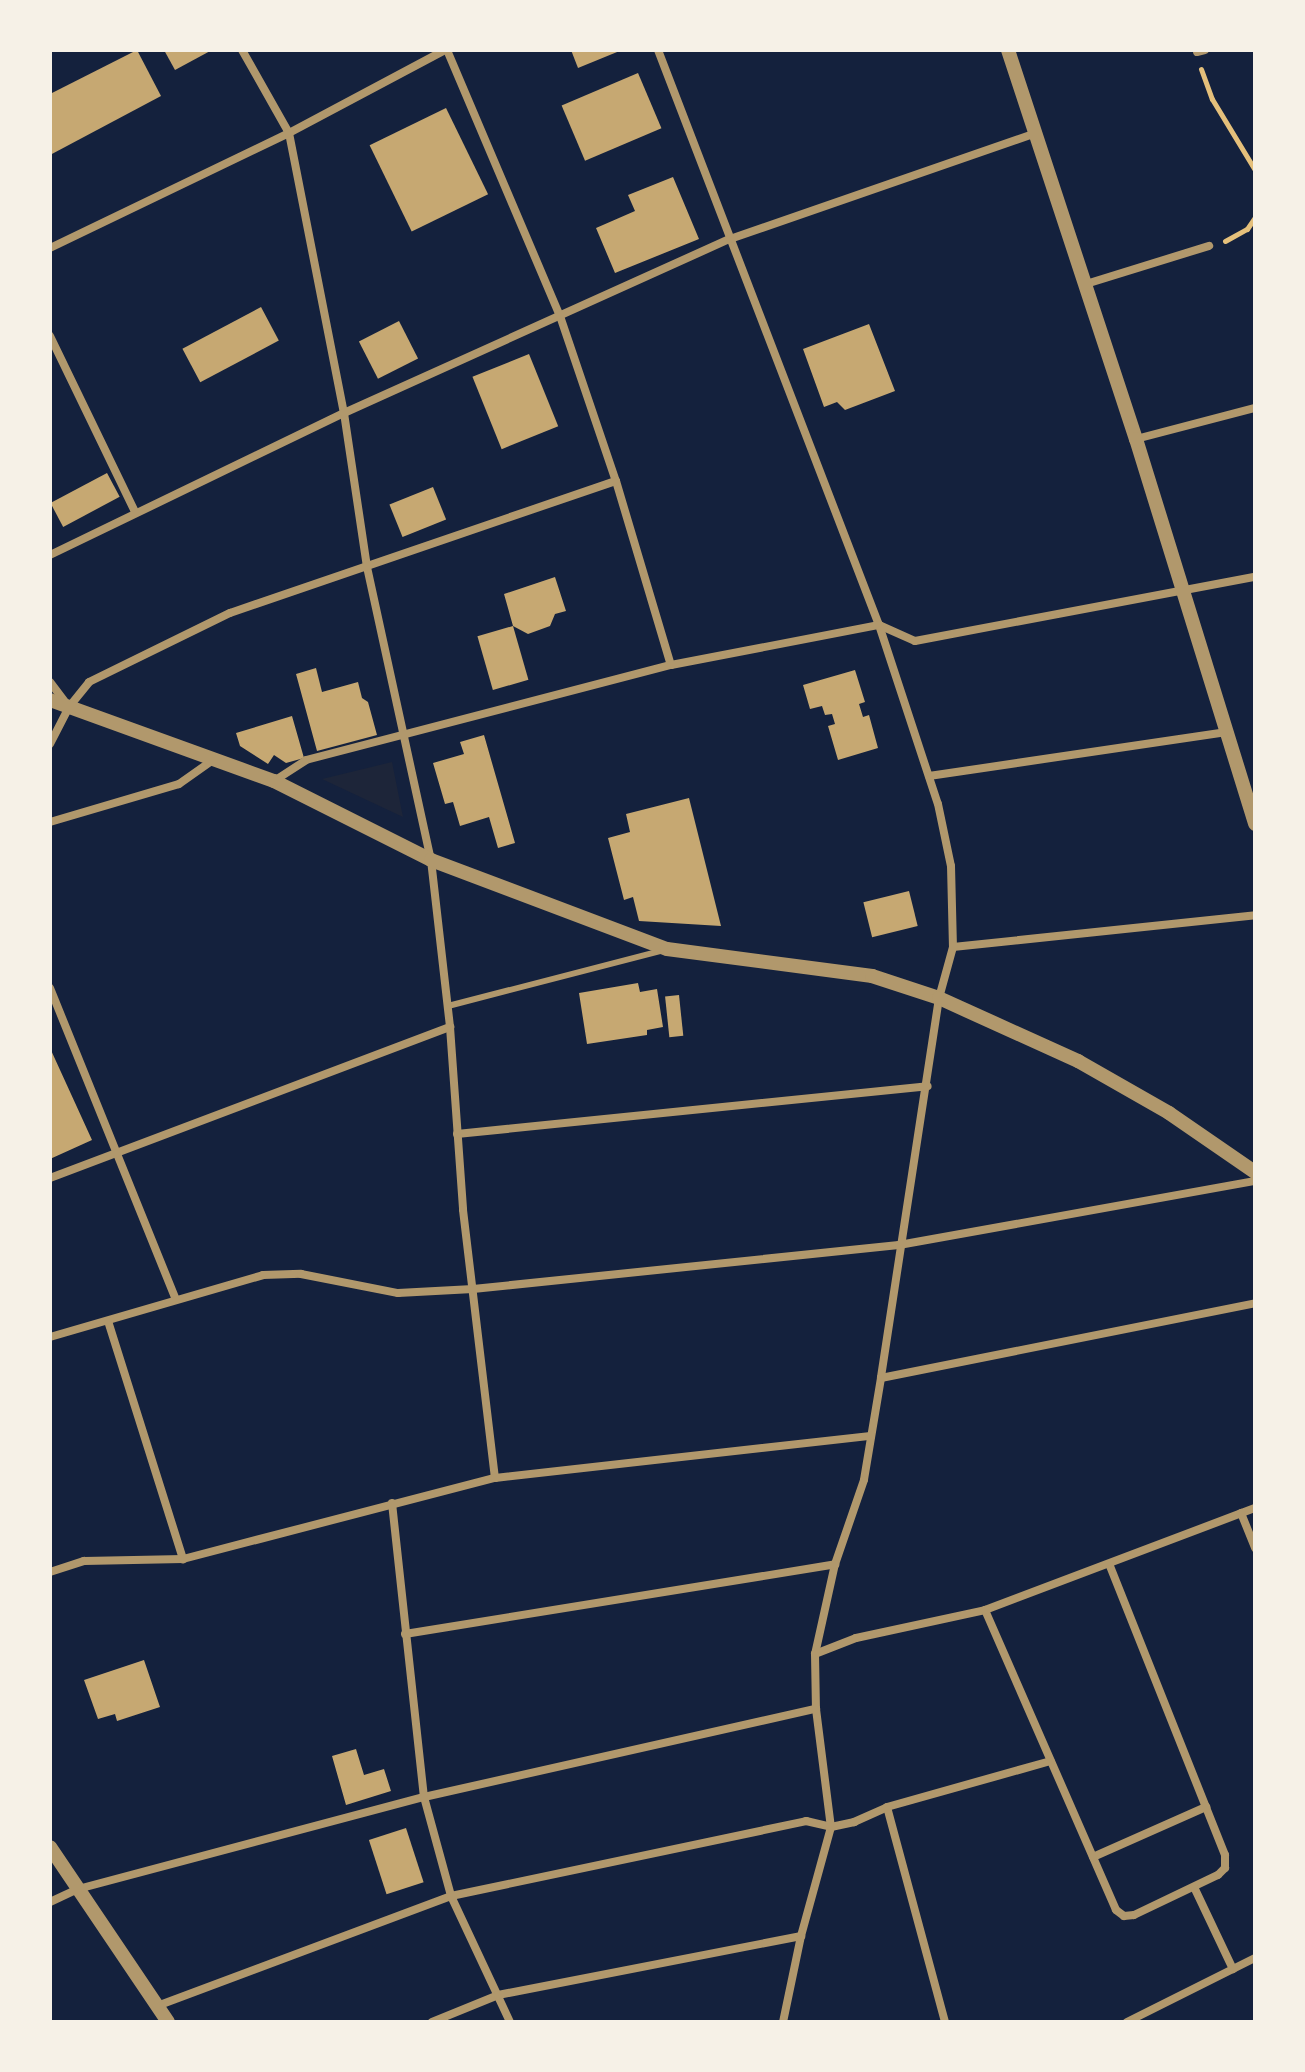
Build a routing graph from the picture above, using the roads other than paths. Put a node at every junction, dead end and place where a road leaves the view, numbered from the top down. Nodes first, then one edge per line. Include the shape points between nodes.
1 (242, 50) edge
2 (446, 50) edge
3 (658, 50) edge
4 (1008, 50) edge
5 (289, 133) junction
6 (1037, 133) junction
7 (730, 239) junction
8 (1209, 246) road end
9 (50, 248) edge
10 (1086, 284) junction
11 (560, 316) junction
12 (50, 336) edge
13 (1255, 408) edge
14 (344, 413) junction
15 (1136, 439) junction
16 (616, 481) junction
17 (135, 512) junction
18 (50, 555) edge
19 (367, 567) junction
20 (1255, 577) edge
21 (1183, 591) junction
22 (879, 625) junction
23 (671, 665) junction
24 (50, 682) edge
25 (50, 700) edge
26 (69, 707) junction
27 (1227, 732) junction
28 (404, 735) junction
29 (50, 744) edge
30 (213, 760) junction
31 (929, 776) junction
32 (274, 781) junction
33 (1252, 800) edge
34 (50, 822) edge
35 (1255, 824) edge
36 (431, 860) junction
37 (1255, 915) edge
38 (953, 947) junction
39 (667, 949) junction
40 (50, 988) edge
41 (939, 998) junction
42 (448, 1006) junction
43 (450, 1027) junction
44 (928, 1086) junction
45 (457, 1134) junction
46 (118, 1153) junction
47 (1255, 1172) edge
48 (50, 1178) edge
49 (1255, 1181) edge
50 (899, 1245) junction
51 (473, 1289) junction
52 (176, 1300) junction
53 (1255, 1303) edge
54 (108, 1321) junction
55 (50, 1337) edge
56 (881, 1378) junction
57 (871, 1436) junction
58 (495, 1478) junction
59 (392, 1503) junction
60 (1255, 1508) edge
61 (1241, 1513) junction
62 (1255, 1548) edge
63 (183, 1559) junction
64 (835, 1564) junction
65 (1109, 1564) junction
66 (50, 1572) edge
67 (985, 1610) junction
68 (405, 1634) junction
69 (815, 1654) junction
70 (816, 1709) junction
71 (1051, 1761) junction
72 (424, 1797) junction
73 (887, 1807) junction
74 (1206, 1807) junction
75 (831, 1827) junction
76 (50, 1847) edge
77 (1093, 1857) junction
78 (1194, 1887) junction
79 (78, 1889) junction
80 (451, 1896) junction
81 (50, 1902) edge
82 (801, 1936) junction
83 (1255, 1958) edge
84 (1233, 1969) junction
85 (498, 1995) junction
86 (157, 2006) junction
87 (168, 2022) edge
88 (432, 2022) edge
89 (510, 2022) edge
90 (783, 2022) edge
91 (945, 2022) edge
92 (1127, 2022) edge

1 - 5 street
2 - 5 street
2 - 11 street
3 - 7 street
4 - 6 street
5 - 9 street
5 - 14 street
6 - 7 street
6 - 10 street
7 - 11 street
7 - 22 street
8 - 10 street
10 - 15 street
11 - 14 street
11 - 16 street
12 - 17 street
13 - 15 street
14 - 17 street
14 - 19 street
15 - 21 street
16 - 19 street
16 - 23 street
17 - 18 street
19 - 26 street via 230,613 89,682
19 - 28 street
20 - 21 street
21 - 22 street via 915,641
21 - 27 street
22 - 23 street
22 - 31 street
23 - 28 street
24 - 26 street
25 - 26 street
26 - 29 street
26 - 30 street
27 - 31 street
27 - 33 street
28 - 32 street via 306,760
28 - 36 street
30 - 32 street
30 - 34 street via 179,784
31 - 38 street via 951,866
32 - 36 street
33 - 35 street
36 - 39 street
36 - 42 street
37 - 38 street
38 - 41 street
39 - 41 street via 872,976
39 - 42 lane
40 - 46 street
41 - 44 street
41 - 47 street via 1078,1061 1169,1113
42 - 43 street
43 - 45 street
43 - 46 street
44 - 45 street
44 - 50 street
45 - 51 street
46 - 48 street
46 - 52 street
49 - 50 street
50 - 51 street
50 - 56 street
51 - 52 street via 398,1293 301,1274 263,1275
51 - 58 street
52 - 54 street
53 - 56 street
54 - 55 street
54 - 63 street
56 - 57 street
57 - 58 street
57 - 64 street via 864,1480
58 - 59 street
59 - 63 street
59 - 68 street
60 - 61 street
61 - 62 street
61 - 65 street
63 - 66 street via 84,1561
64 - 68 street
64 - 69 street
65 - 67 street
65 - 74 street
67 - 69 street via 856,1638
67 - 71 street
68 - 72 street
69 - 70 street
70 - 72 street
70 - 75 street
71 - 73 street
71 - 77 street
72 - 79 street
72 - 80 street
73 - 75 street
73 - 91 street
74 - 77 street
74 - 78 street via 1225,1868
75 - 80 street via 806,1821
75 - 82 street
76 - 79 street
77 - 78 street via 1116,1910 1124,1916
78 - 84 street
79 - 81 street
79 - 86 street
80 - 85 street
80 - 86 street
82 - 85 street
82 - 90 street
83 - 84 street
84 - 92 street
85 - 88 street
85 - 89 street
86 - 87 street

